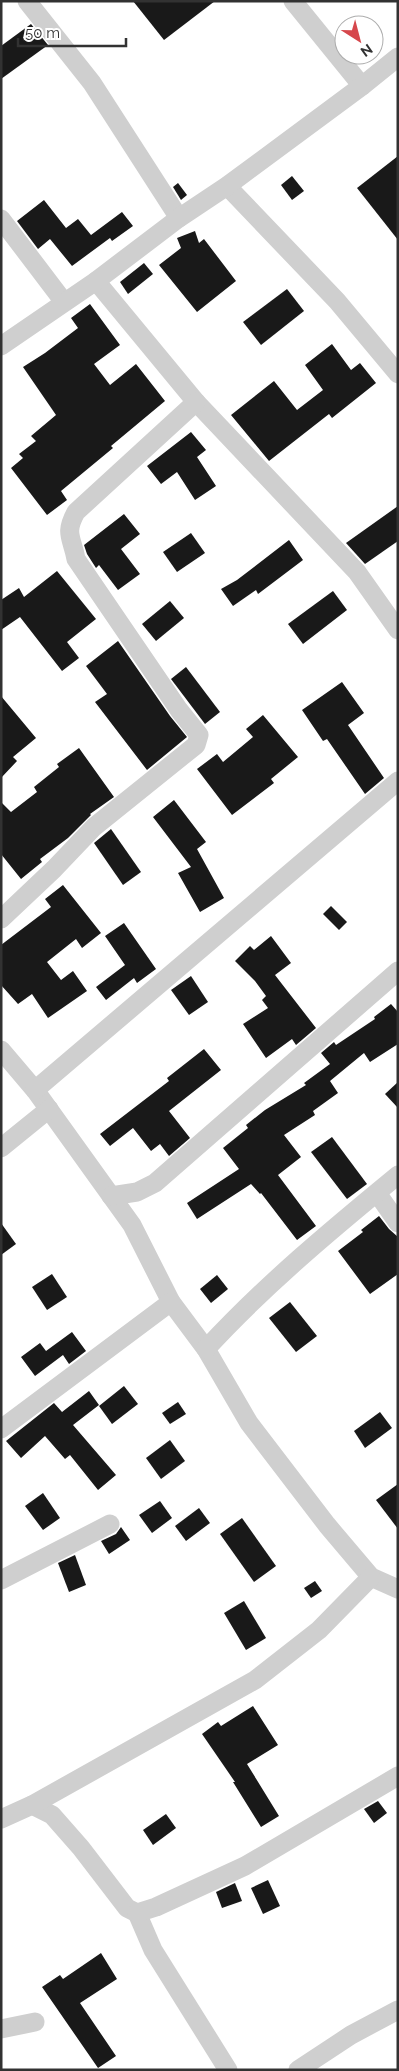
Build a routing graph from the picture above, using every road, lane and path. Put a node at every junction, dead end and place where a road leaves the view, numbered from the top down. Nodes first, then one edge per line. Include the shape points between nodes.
1 (28, 1) edge
2 (293, 1) edge
3 (396, 61) edge
4 (362, 86) junction
5 (228, 186) junction
6 (179, 218) junction
7 (1, 219) edge
8 (96, 281) junction
9 (64, 302) junction
10 (1, 346) edge
11 (398, 374) edge
12 (196, 402) junction
13 (398, 630) edge
14 (398, 781) edge
15 (1, 920) edge
16 (398, 971) edge
17 (1, 1050) edge
18 (35, 1090) junction
19 (49, 1109) junction
20 (1, 1148) edge
21 (398, 1175) edge
22 (376, 1193) junction
23 (111, 1196) junction
24 (398, 1223) edge
25 (171, 1302) junction
26 (206, 1349) junction
27 (1, 1429) edge
28 (110, 1524) dead end
29 (371, 1577) junction
30 (1, 1580) edge
31 (398, 1589) edge
32 (398, 1776) edge
33 (32, 1805) junction
34 (1, 1819) edge
35 (137, 1913) junction
36 (398, 2010) edge
37 (36, 2022) dead end
38 (1, 2029) edge
39 (228, 2070) edge
40 (298, 2070) edge

1 - 6 street via 92,83
2 - 4 street
3 - 4 street
4 - 5 street
5 - 6 street
5 - 11 street via 337,301
6 - 8 street
7 - 9 street
8 - 9 street
8 - 12 street
9 - 10 street
12 - 13 street via 357,572
12 - 15 street via 76,512 69,525 69,535 76,559 199,735 198,741 94,827
14 - 18 street
16 - 23 street via 155,1183 137,1192
17 - 18 street
18 - 19 street
19 - 20 street
19 - 23 street
21 - 22 street
22 - 24 street
22 - 26 street via 244,1308
23 - 25 street via 132,1225
25 - 26 street
25 - 27 street
26 - 29 street via 249,1423
28 - 30 street
29 - 31 street
29 - 33 street via 319,1630 255,1680
32 - 35 street via 245,1866
33 - 34 street
33 - 35 street via 52,1815 127,1908
35 - 39 street via 153,1950
36 - 40 street via 351,2035
37 - 38 street

